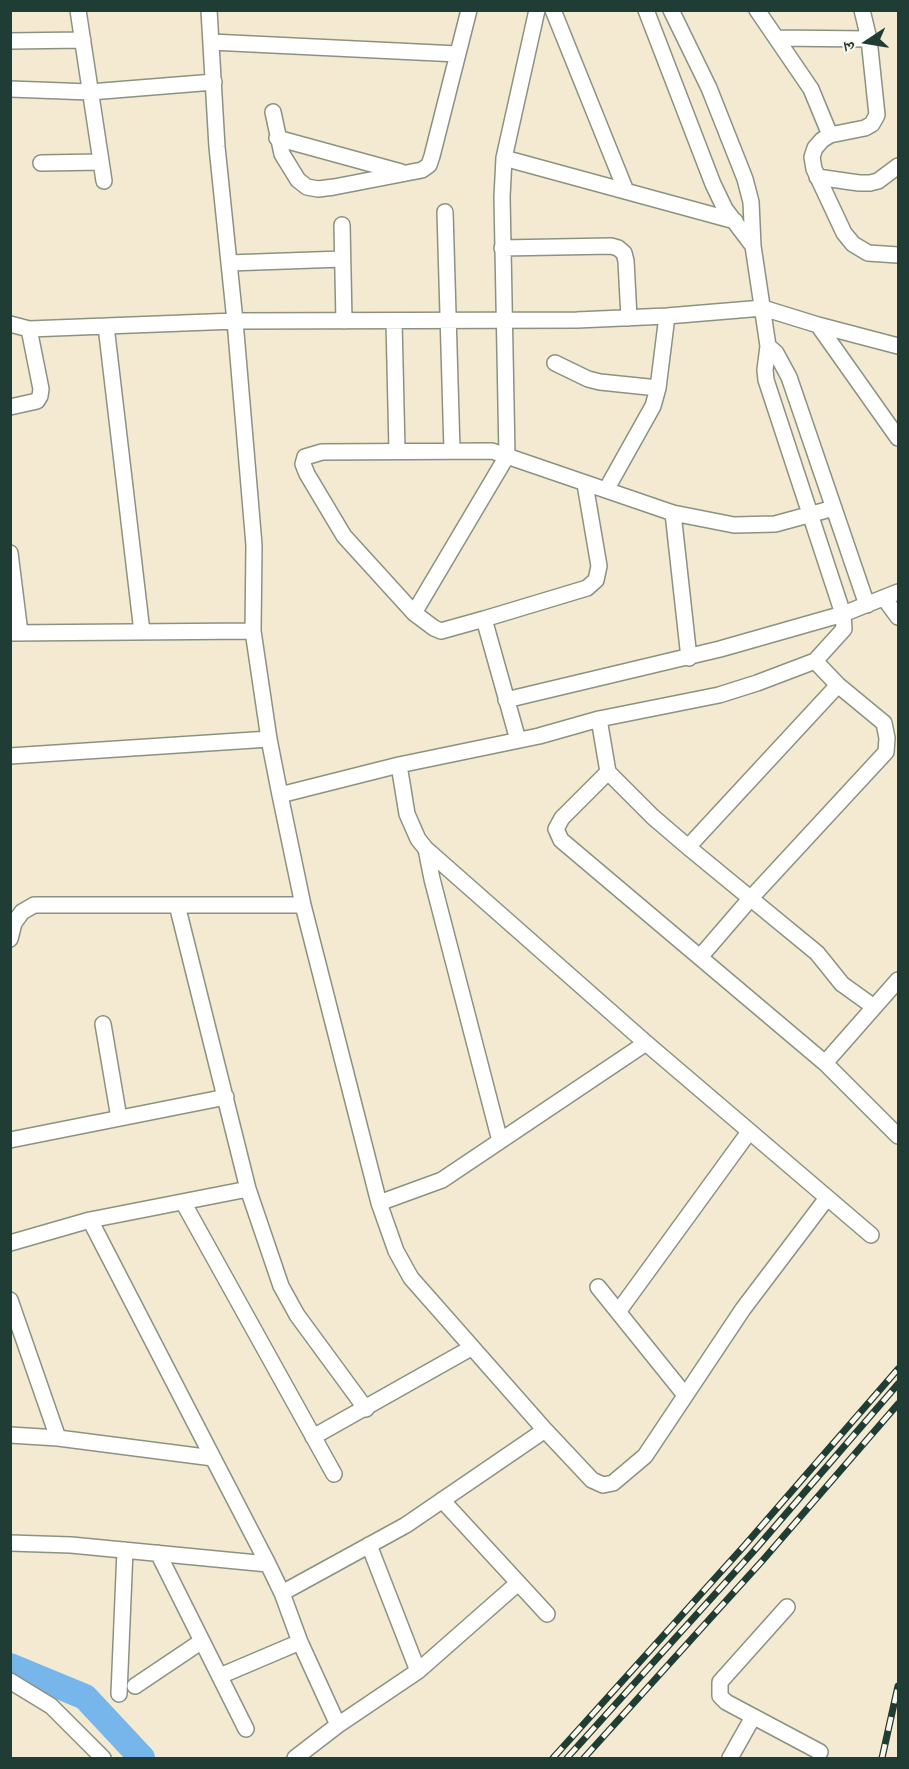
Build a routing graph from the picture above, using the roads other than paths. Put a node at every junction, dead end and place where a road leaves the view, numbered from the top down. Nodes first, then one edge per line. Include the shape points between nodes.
1 (78, 10) edge
2 (209, 10) edge
3 (469, 10) edge
4 (537, 10) edge
5 (553, 10) edge
6 (646, 10) edge
7 (671, 10) edge
8 (758, 10) edge
9 (862, 10) edge
10 (776, 38) junction
11 (869, 39) junction
12 (82, 40) junction
13 (10, 41) edge
14 (211, 42) junction
15 (458, 54) junction
16 (214, 82) junction
17 (10, 89) edge
18 (90, 92) junction
19 (273, 112) dead end
20 (830, 135) junction
21 (277, 138) junction
22 (504, 158) junction
23 (101, 162) junction
24 (41, 163) dead end
25 (898, 166) edge
26 (406, 173) junction
27 (817, 177) junction
28 (104, 182) dead end
29 (626, 191) junction
30 (445, 212) dead end
31 (735, 221) junction
32 (342, 225) dead end
33 (753, 246) junction
34 (502, 248) junction
35 (898, 255) edge
36 (342, 259) junction
37 (229, 263) junction
38 (763, 308) junction
39 (667, 316) junction
40 (629, 318) junction
41 (448, 320) junction
42 (503, 320) junction
43 (235, 321) junction
44 (344, 321) junction
45 (394, 321) junction
46 (10, 324) edge
47 (818, 325) junction
48 (106, 326) junction
49 (29, 329) junction
50 (768, 346) junction
51 (898, 346) edge
52 (555, 363) dead end
53 (658, 388) junction
54 (10, 407) edge
55 (898, 438) edge
56 (452, 450) junction
57 (397, 451) junction
58 (507, 456) junction
59 (585, 484) junction
60 (606, 490) junction
61 (834, 508) junction
62 (673, 513) junction
63 (810, 515) junction
64 (10, 553) edge
65 (898, 592) edge
66 (884, 598) junction
67 (867, 605) junction
68 (414, 613) junction
69 (843, 614) junction
70 (898, 617) edge
71 (484, 619) junction
72 (253, 631) junction
73 (142, 632) junction
74 (15, 633) edge
75 (689, 658) junction
76 (815, 661) junction
77 (838, 685) junction
78 (506, 700) junction
79 (599, 719) junction
80 (269, 739) junction
81 (518, 740) junction
82 (10, 756) edge
83 (399, 765) junction
84 (608, 772) junction
85 (280, 795) junction
86 (688, 847) junction
87 (426, 849) junction
88 (750, 899) junction
89 (177, 905) junction
90 (303, 905) junction
91 (10, 939) edge
92 (700, 957) junction
93 (898, 980) edge
94 (874, 1007) junction
95 (103, 1024) dead end
96 (646, 1043) junction
97 (825, 1063) junction
98 (226, 1097) junction
99 (119, 1119) junction
100 (896, 1129) edge
101 (749, 1132) junction
102 (10, 1140) edge
103 (500, 1141) junction
104 (248, 1189) junction
105 (827, 1198) junction
106 (183, 1202) junction
107 (379, 1203) junction
108 (90, 1220) junction
109 (871, 1235) dead end
110 (10, 1243) edge
111 (598, 1287) dead end
112 (10, 1300) edge
113 (618, 1312) junction
114 (471, 1348) junction
115 (686, 1395) junction
116 (366, 1409) junction
117 (545, 1430) junction
118 (10, 1435) edge
119 (313, 1437) junction
120 (58, 1438) junction
121 (213, 1458) junction
122 (334, 1474) dead end
123 (442, 1500) junction
124 (10, 1543) edge
125 (369, 1545) junction
126 (125, 1550) junction
127 (158, 1553) junction
128 (268, 1564) junction
129 (518, 1583) junction
130 (282, 1593) junction
131 (787, 1607) dead end
132 (546, 1614) dead end
133 (202, 1641) junction
134 (300, 1642) junction
135 (418, 1671) junction
136 (220, 1676) junction
137 (10, 1682) edge
138 (135, 1686) dead end
139 (119, 1694) dead end
140 (753, 1717) junction
141 (338, 1725) junction
142 (246, 1729) dead end
143 (820, 1752) dead end
144 (103, 1758) edge
145 (295, 1758) edge
146 (730, 1758) edge

1 - 12 street
2 - 14 street
3 - 15 street
4 - 22 street
5 - 29 street
6 - 31 street via 713,184
7 - 33 street via 709,88 745,179 751,202
8 - 10 street
9 - 11 street
10 - 11 street
10 - 20 street via 811,89
11 - 20 street via 877,115 865,128
12 - 13 street
12 - 18 street
14 - 15 street
14 - 16 street
15 - 26 street via 429,165
16 - 18 street
16 - 37 street
17 - 18 street
18 - 23 street
19 - 21 street
20 - 27 street via 815,148 812,157
21 - 26 street
21 - 26 street via 297,180 307,187 334,187
22 - 29 street
22 - 34 street
23 - 24 street
23 - 28 street
25 - 27 street via 870,183
27 - 35 street via 853,244 868,253
29 - 31 street
30 - 41 street
31 - 33 street
32 - 36 street
33 - 38 street
34 - 40 street via 618,248 626,261
34 - 42 street
36 - 37 street
36 - 44 street
37 - 43 street
38 - 39 street
38 - 47 street
38 - 50 street
39 - 40 street
39 - 53 street
40 - 42 street
41 - 42 street
41 - 45 street
41 - 56 street
42 - 58 street
43 - 44 street
43 - 48 street
43 - 72 street via 254,545
44 - 45 street
45 - 57 street
46 - 49 street
47 - 51 street
47 - 55 street
48 - 49 street
48 - 73 street
49 - 54 street via 40,396 37,401
50 - 61 street via 789,376
50 - 63 street via 766,380
52 - 53 street via 588,379
53 - 60 street via 653,406
56 - 57 street
56 - 58 street via 492,451
57 - 68 street via 322,452 305,457 303,464 344,536
58 - 59 street
58 - 68 street
59 - 60 street
59 - 71 street via 599,566 596,580 587,588
60 - 62 street
61 - 63 street
61 - 67 street
62 - 63 street via 734,525 775,524
62 - 75 street
63 - 69 street
64 - 74 street
65 - 66 street
66 - 67 street
66 - 70 street
67 - 69 street
68 - 71 street via 441,631
69 - 75 street
69 - 76 street via 844,629
71 - 78 street
72 - 73 street
72 - 80 street
73 - 74 street
75 - 78 street
76 - 77 street
76 - 79 street via 719,695
77 - 86 street
77 - 88 street via 884,723 886,752
78 - 81 street
79 - 81 street
79 - 84 street
80 - 82 street
80 - 85 street
81 - 83 street
83 - 85 street
83 - 87 street via 407,814
84 - 86 street
84 - 92 street via 562,818 556,829 561,840
85 - 90 street
86 - 88 street
87 - 96 street
87 - 103 street
88 - 92 street
88 - 94 street via 818,953 842,984
89 - 90 street
89 - 91 street via 34,905 21,912
89 - 98 street
90 - 107 street
92 - 97 street
93 - 94 street
94 - 97 street
95 - 99 street
96 - 101 street
96 - 103 street
97 - 100 street
98 - 99 street
98 - 104 street
99 - 102 street
101 - 105 street
101 - 113 street
103 - 107 street via 442,1180
104 - 106 street
104 - 116 street via 281,1286 297,1315
105 - 109 street
105 - 115 street via 743,1309
106 - 108 street
106 - 119 street
107 - 114 street via 396,1251 411,1278
108 - 110 street
108 - 121 street
111 - 113 street
112 - 120 street
113 - 115 street
114 - 116 street
114 - 117 street
115 - 117 street via 645,1456 613,1483 603,1485 592,1480
116 - 119 street
117 - 123 street
118 - 120 street
119 - 122 street
120 - 121 street
121 - 128 street
123 - 125 street
123 - 129 street
124 - 126 street
125 - 130 street
125 - 135 street
126 - 127 street
126 - 139 street
127 - 128 street
127 - 133 street
128 - 130 street
129 - 132 street
129 - 135 street
130 - 134 street
131 - 140 street via 720,1682 720,1696
133 - 136 street
133 - 138 street
134 - 136 street
134 - 141 street
135 - 141 street
136 - 142 street
137 - 144 street via 51,1706
140 - 143 street
140 - 146 street
141 - 145 street

